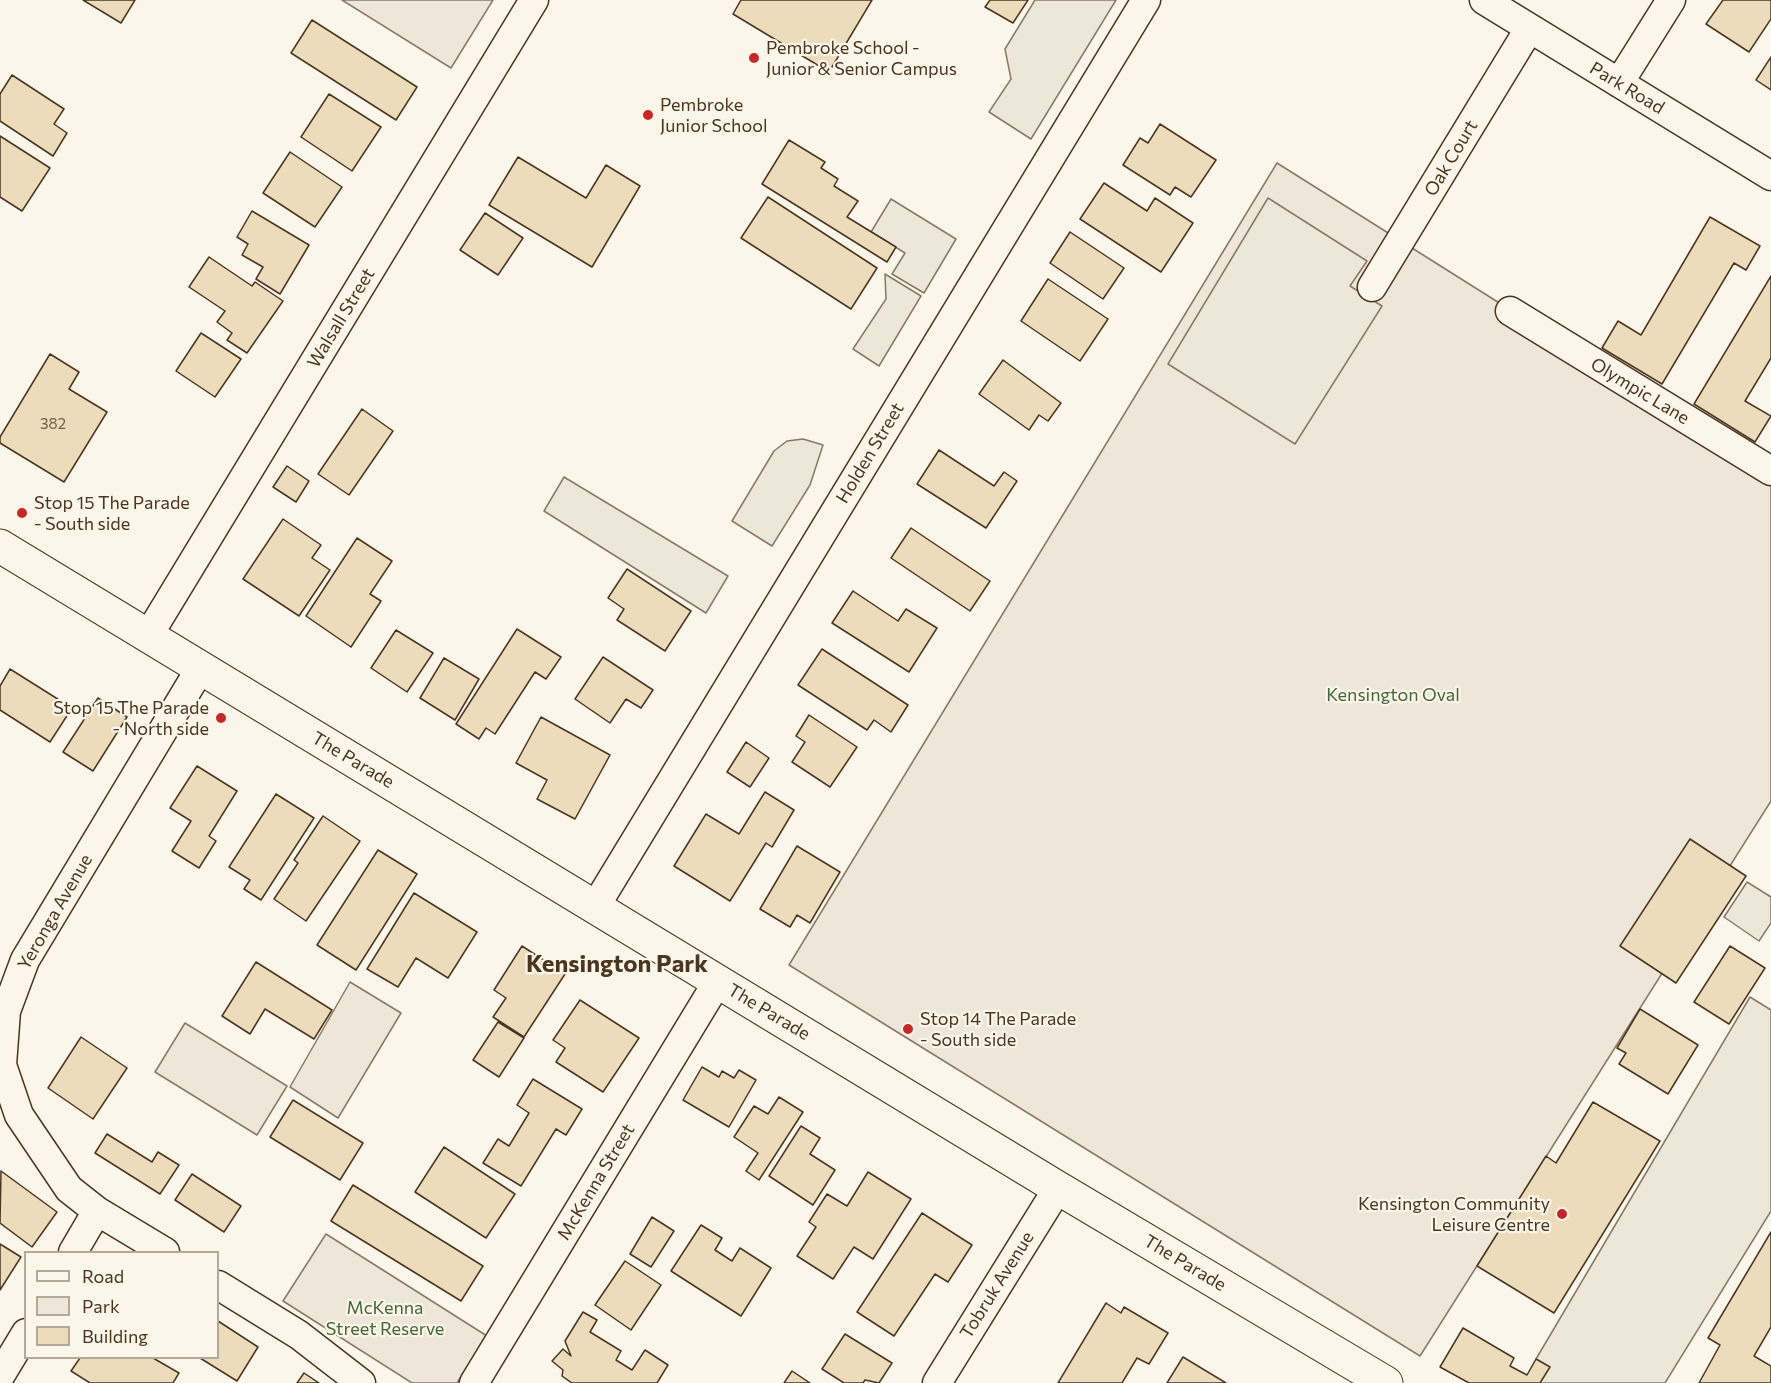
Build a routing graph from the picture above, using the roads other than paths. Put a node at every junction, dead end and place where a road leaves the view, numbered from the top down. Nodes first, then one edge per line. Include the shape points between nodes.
1 (534, 0) edge
2 (1146, 0) edge
3 (1484, 0) edge
4 (1671, 0) edge
5 (1529, 29) junction
6 (1619, 83) junction
7 (1771, 176) edge
8 (1372, 287) dead end
9 (1510, 311) dead end
10 (1771, 471) edge
11 (0, 546) edge
12 (148, 636) junction
13 (200, 669) junction
14 (595, 907) junction
15 (718, 981) junction
16 (1058, 1188) junction
17 (97, 1212) junction
18 (74, 1251) edge
19 (163, 1251) edge
20 (219, 1286) edge
21 (24, 1336) edge
22 (0, 1376) edge
23 (1372, 1379) edge
24 (361, 1383) edge
25 (474, 1383) edge
26 (937, 1383) edge

1 - 12 street, Walsall Street
2 - 14 street, Holden Street
3 - 5 street, Park Road
4 - 6 street
5 - 6 street, Park Road
5 - 8 street, Oak Court
6 - 7 street, Park Road
9 - 10 street, Olympic Lane
11 - 12 main road, The Parade
12 - 13 main road, The Parade
13 - 14 main road, The Parade
13 - 17 street, Yeronga Avenue via 24,960 6,1011 2,1065 19,1114 69,1190
14 - 15 main road, The Parade
15 - 16 main road, The Parade
15 - 25 street, McKenna Street
16 - 23 main road, The Parade
16 - 26 street, Tobruk Avenue
17 - 18 street
17 - 19 street, Yeronga Avenue
20 - 24 street via 299,1335
21 - 22 street

